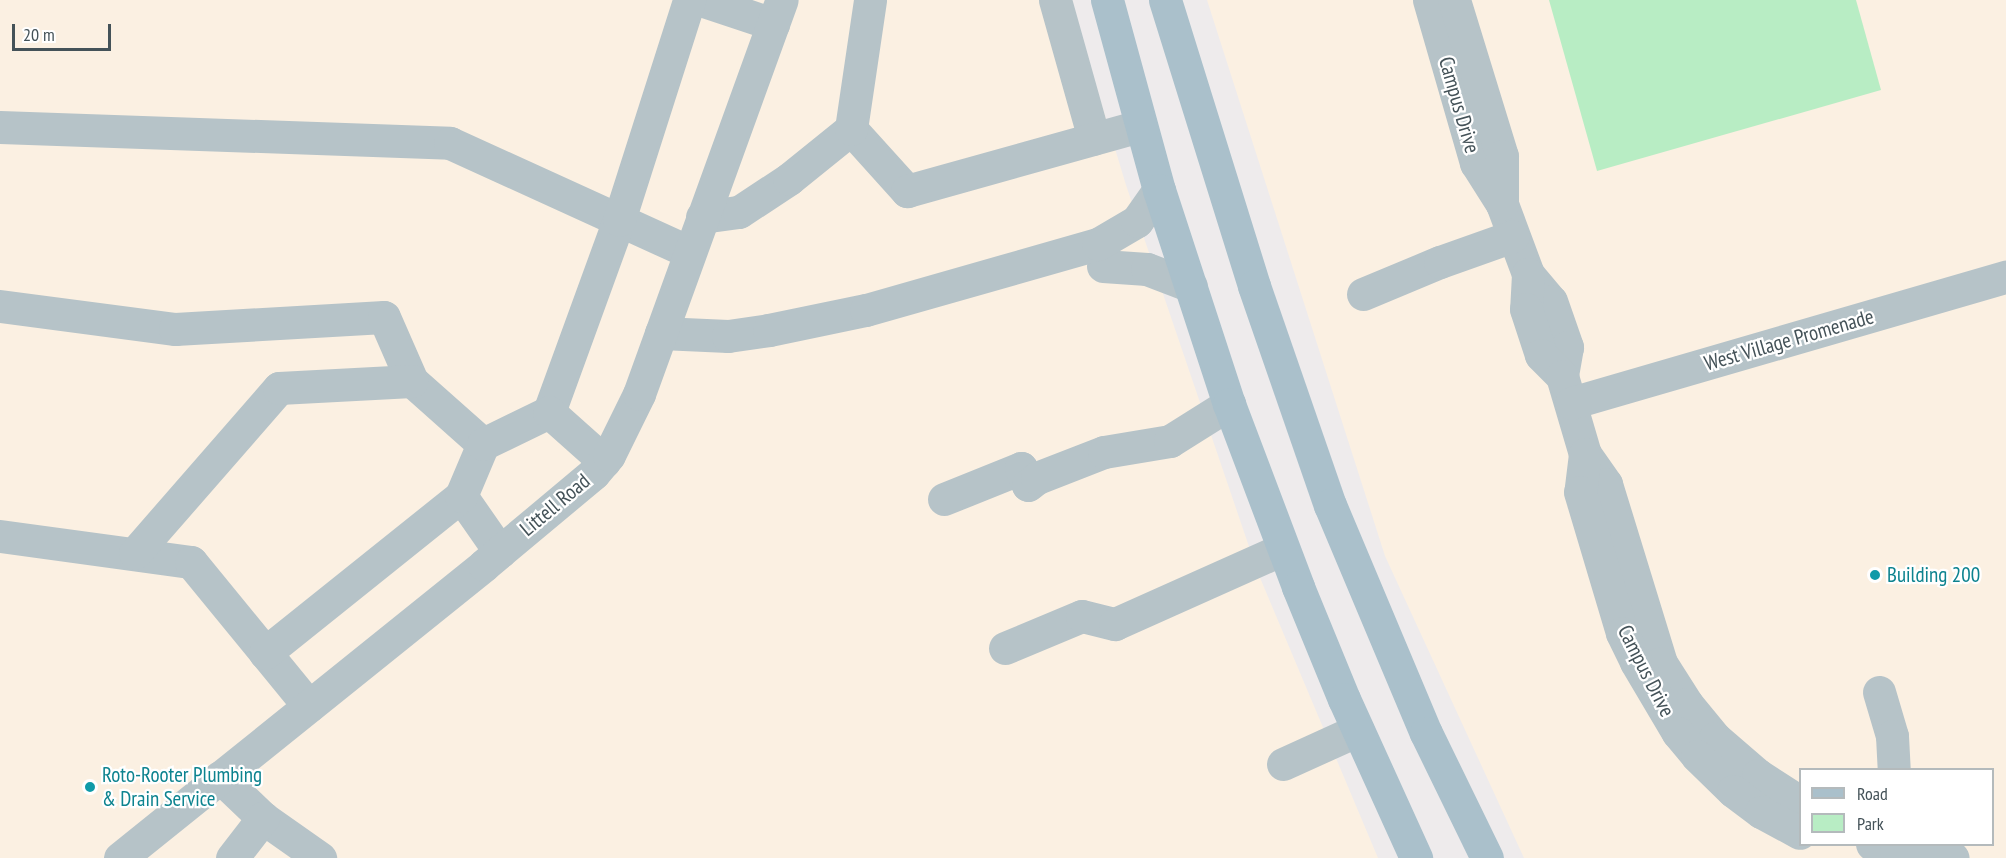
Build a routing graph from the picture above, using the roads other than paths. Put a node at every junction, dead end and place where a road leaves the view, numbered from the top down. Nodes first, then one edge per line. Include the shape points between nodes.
1 (689, 0) edge
2 (701, 0) edge
3 (870, 0) edge
4 (1055, 0) edge
5 (1107, 0) edge
6 (1165, 0) edge
7 (1429, 0) edge
8 (1454, 0) edge
9 (778, 12) edge
10 (1140, 126) junction
11 (0, 127) edge
12 (851, 129) junction
13 (1094, 139) junction
14 (1159, 190) junction
15 (1502, 204) junction
16 (702, 217) junction
17 (619, 220) junction
18 (1513, 236) junction
19 (689, 252) junction
20 (1101, 255) junction
21 (2006, 277) edge
22 (1191, 286) junction
23 (1363, 294) dead end
24 (0, 306) edge
25 (661, 333) junction
26 (412, 381) junction
27 (1567, 390) junction
28 (1229, 404) junction
29 (549, 412) junction
30 (483, 444) junction
31 (1585, 454) junction
32 (604, 461) junction
33 (461, 496) junction
34 (944, 499) dead end
35 (0, 536) edge
36 (1283, 549) junction
37 (500, 552) junction
38 (135, 553) junction
39 (1005, 648) dead end
40 (265, 652) junction
41 (1879, 692) dead end
42 (309, 706) junction
43 (1358, 730) junction
44 (1283, 764) dead end
45 (1894, 768) edge
46 (220, 777) junction
47 (1799, 801) edge
48 (263, 818) junction
49 (1799, 832) edge
50 (1877, 846) edge
51 (120, 858) edge
52 (232, 858) edge
53 (320, 858) edge
54 (1416, 858) edge
55 (1486, 858) edge
56 (1953, 858) edge

1 - 17 street
2 - 9 street
3 - 12 street
4 - 13 street
5 - 10 main road
6 - 55 main road via 1254,286 1330,505 1426,733
7 - 15 street, Campus Drive via 1476,164
8 - 15 street, Campus Drive via 1502,156
9 - 16 street, Littell Road
10 - 13 street
10 - 14 main road
11 - 17 street via 450,143
12 - 13 street via 907,191
12 - 16 street via 789,180 739,212
14 - 20 street via 1137,221
14 - 22 main road
15 - 18 street, Campus Drive
16 - 19 street, Littell Road
17 - 19 street
17 - 29 street
18 - 23 street
18 - 27 street, Campus Drive via 1528,274 1551,302 1567,347
19 - 25 street, Littell Road
20 - 22 street
20 - 25 street via 769,330 728,336
21 - 27 street, West Village Promenade
22 - 28 main road
24 - 26 street via 175,329 384,317
25 - 32 street, Littell Road via 639,394
26 - 30 street
26 - 38 street via 279,388
27 - 31 street, Campus Drive
28 - 34 street via 1170,441 1104,452 1028,485 1021,468
28 - 36 main road
29 - 30 street
29 - 32 street
30 - 33 street
31 - 47 street, Campus Drive via 1606,484 1660,663 1715,738 1758,775
31 - 49 street, Campus Drive via 1580,492 1622,633 1641,670 1678,733 1697,756 1761,812
32 - 37 street, Littell Road
33 - 37 street
33 - 40 street
35 - 38 street
36 - 39 street via 1115,624 1082,616
36 - 43 main road
37 - 42 street, Littell Road
38 - 40 street via 191,562
40 - 42 street
41 - 45 street via 1892,736
42 - 46 street, Littell Road
43 - 44 street
43 - 54 main road
46 - 48 street
46 - 51 street, Littell Road
48 - 52 street
48 - 53 street
50 - 56 street

